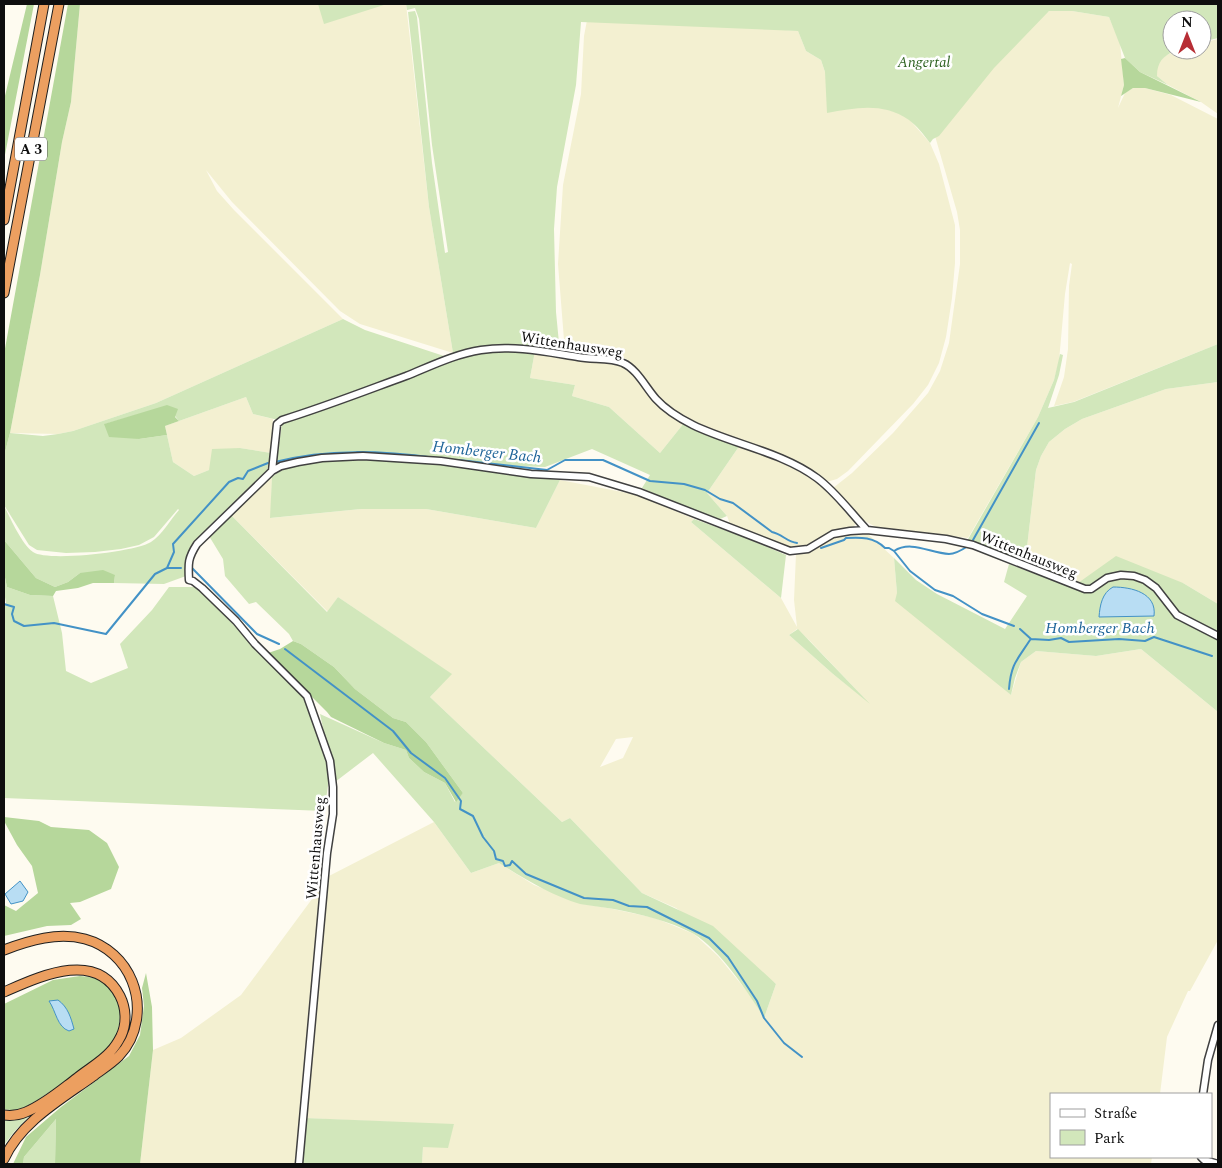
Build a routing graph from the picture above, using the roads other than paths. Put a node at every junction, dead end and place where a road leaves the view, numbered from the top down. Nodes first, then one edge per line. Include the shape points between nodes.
1 (44, 4) edge
2 (59, 4) edge
3 (4, 220) edge
4 (4, 293) edge
5 (272, 471) junction
6 (866, 530) junction
7 (1218, 636) edge
8 (4, 950) edge
9 (4, 992) edge
10 (1218, 1025) edge
11 (1203, 1093) edge
12 (4, 1114) edge
13 (4, 1159) edge
14 (1202, 1160) edge
15 (299, 1164) edge
16 (1218, 1164) edge

1 - 3 highway, A 3
2 - 4 highway, A 3
5 - 6 street, Wittenhausweg via 322,458 363,456 589,477 639,492 790,552 808,549 833,534
5 - 6 street, Wittenhausweg via 277,424 282,420 460,354 522,348 626,364 676,417 752,447 815,477
5 - 15 street, Wittenhausweg via 197,544 188,557 188,569 189,580 202,588 236,621 308,696 330,761 333,814
6 - 7 street, Wittenhausweg via 973,545 1085,589 1107,578 1134,576 1156,588 1177,615
8 - 13 highway via 53,936 93,942 114,955 124,966 135,988 138,1006 133,1033 120,1055 22,1131
9 - 12 highway via 54,973 88,970 113,985 121,997 125,1013 121,1037 104,1058 25,1113
10 - 11 street
14 - 16 street

